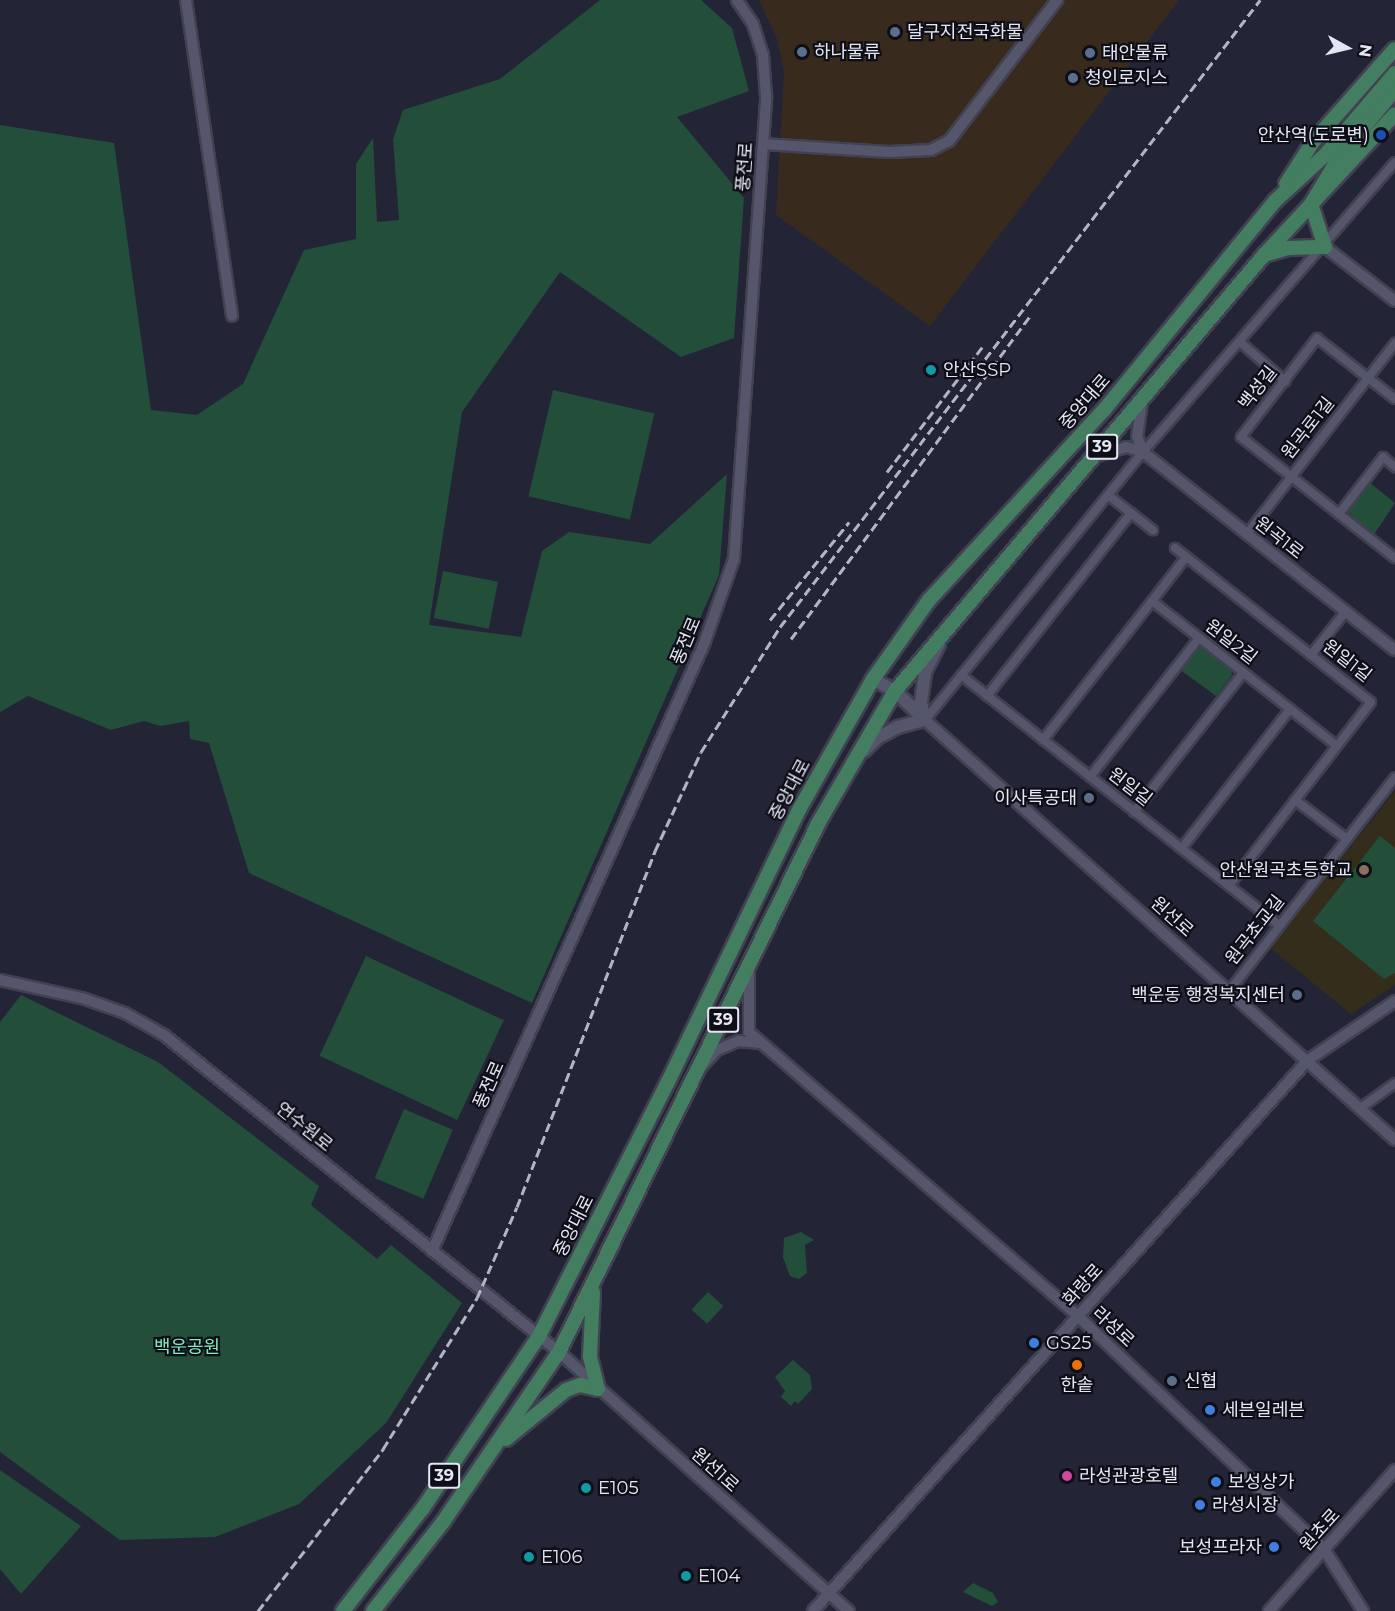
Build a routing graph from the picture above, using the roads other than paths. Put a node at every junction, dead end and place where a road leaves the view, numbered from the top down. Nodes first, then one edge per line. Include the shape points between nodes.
1 (186, 0) edge
2 (737, 0) edge
3 (1057, 0) edge
4 (1395, 49) edge
5 (1395, 73) edge
6 (1395, 90) edge
7 (1395, 114) edge
8 (763, 144) junction
9 (1395, 162) edge
10 (1275, 201) junction
11 (1311, 204) junction
12 (1325, 247) junction
13 (1264, 255) junction
14 (1395, 301) edge
15 (232, 315) dead end
16 (1240, 342) junction
17 (1395, 342) edge
18 (1368, 378) junction
19 (1284, 381) junction
20 (1395, 399) edge
21 (1142, 402) junction
22 (1143, 452) junction
23 (1094, 457) junction
24 (1395, 466) edge
25 (1291, 477) junction
26 (1108, 495) junction
27 (1131, 513) junction
28 (1339, 514) junction
29 (1153, 530) dead end
30 (1247, 534) junction
31 (1175, 548) dead end
32 (1186, 557) junction
33 (1395, 558) edge
34 (1152, 601) junction
35 (1346, 611) junction
36 (943, 632) junction
37 (1199, 638) junction
38 (1395, 650) edge
39 (1311, 655) junction
40 (1243, 672) junction
41 (961, 675) junction
42 (873, 679) junction
43 (895, 691) junction
44 (987, 696) junction
45 (1290, 709) junction
46 (925, 720) junction
47 (1043, 740) junction
48 (1337, 746) junction
49 (854, 760) junction
50 (1090, 777) junction
51 (1395, 777) edge
52 (1295, 800) junction
53 (1134, 812) junction
54 (1347, 839) junction
55 (1181, 849) junction
56 (1228, 886) junction
57 (1279, 926) junction
58 (749, 967) junction
59 (0, 980) edge
60 (1230, 990) junction
61 (1395, 1001) edge
62 (762, 1043) junction
63 (1308, 1060) junction
64 (698, 1070) junction
65 (1395, 1083) edge
66 (1362, 1107) junction
67 (1395, 1140) edge
68 (432, 1251) junction
69 (594, 1281) junction
70 (1078, 1316) junction
71 (539, 1336) junction
72 (559, 1352) junction
73 (598, 1389) junction
74 (490, 1453) junction
75 (1395, 1470) edge
76 (1324, 1549) junction
77 (828, 1593) junction
78 (343, 1611) edge
79 (373, 1611) edge
80 (813, 1611) edge
81 (849, 1611) edge
82 (1269, 1611) edge
83 (1363, 1611) edge

1 - 15 street
2 - 8 street, 풍전로 via 753,24 763,55
3 - 8 street via 949,141 931,150 889,152
4 - 10 main road, 39 via 1312,143
5 - 10 main road, 중앙대로 via 1325,155
6 - 11 main road via 1341,154
7 - 11 main road, 39
8 - 68 street, 풍전로 via 734,559 727,584 704,644
9 - 12 street
10 - 42 main road, 중앙대로 / 39 via 1104,410 929,600
11 - 12 main road
11 - 13 main road, 39
12 - 13 main road via 1289,248
12 - 14 street
12 - 16 street
13 - 21 main road, 39
16 - 19 street
16 - 22 street
17 - 18 street, 원곡로1길
18 - 19 street, 백성길 via 1317,338
18 - 20 street, 백성길
18 - 25 street, 원곡로1길
19 - 25 street, 백성길 via 1241,437
21 - 22 street via 1137,422
21 - 23 main road, 39
22 - 23 street via 1126,447
22 - 26 street
22 - 30 street, 원곡1로
23 - 36 main road, 39
24 - 28 street via 1383,457
25 - 28 street, 백성길
25 - 30 street, 원곡로1길
26 - 27 street
26 - 41 street
27 - 29 street
27 - 44 street
28 - 33 street, 백성길
30 - 35 street, 원곡1로
31 - 32 street, 원일1길
32 - 34 street
32 - 39 street, 원일1길
34 - 37 street, 원일2길
34 - 47 street
35 - 38 street, 원곡1로
35 - 39 street
36 - 43 main road, 39
36 - 46 main road via 925,672 921,702
37 - 40 street, 원일2길
37 - 50 street
39 - 48 street, 원일1길 via 1371,702
40 - 45 street, 원일2길
40 - 53 street
41 - 44 street, 원일길
41 - 46 street
42 - 43 main road
42 - 71 main road, 중앙대로 / 39 via 800,808 668,1082
43 - 46 main road
43 - 49 main road, 39
44 - 47 street, 원일길
45 - 48 street, 원일2길
45 - 55 street
46 - 49 main road via 877,738
46 - 60 street, 원선로
47 - 50 street, 원일길
48 - 52 street, 원일1길
49 - 58 main road, 39 via 819,822
50 - 53 street, 원일길
51 - 54 street, 원곡초교길
52 - 54 street
52 - 56 street, 원일1길
53 - 55 street, 원일길
54 - 57 street, 원곡초교길
55 - 56 street, 원일길
56 - 57 street, 원일길
57 - 60 street, 원곡초교길
58 - 62 street via 749,1032
58 - 64 main road, 39
59 - 68 street, 연수원로 via 82,998 125,1013 164,1035
60 - 63 street, 원선로
61 - 63 street, 화랑로
62 - 64 street via 738,1041 717,1050
62 - 70 street, 라성로
63 - 66 street, 원선로
63 - 70 street, 화랑로
64 - 69 main road, 39
65 - 66 street
66 - 67 street, 원선로
68 - 71 street, 연수원로
69 - 72 main road, 39
69 - 73 main road via 590,1347
70 - 76 street, 라성로
70 - 77 street, 화랑로
71 - 72 street, 연수원로
71 - 78 main road, 중앙대로 / 39 via 423,1508
72 - 73 street, 원선1로
72 - 74 main road, 39
73 - 74 main road via 580,1385 566,1390
73 - 77 street, 원선1로
74 - 79 main road, 39
75 - 76 street, 원초로
76 - 82 street, 원초로
76 - 83 street, 라성로
77 - 80 street, 화랑로
77 - 81 street, 원선1로

